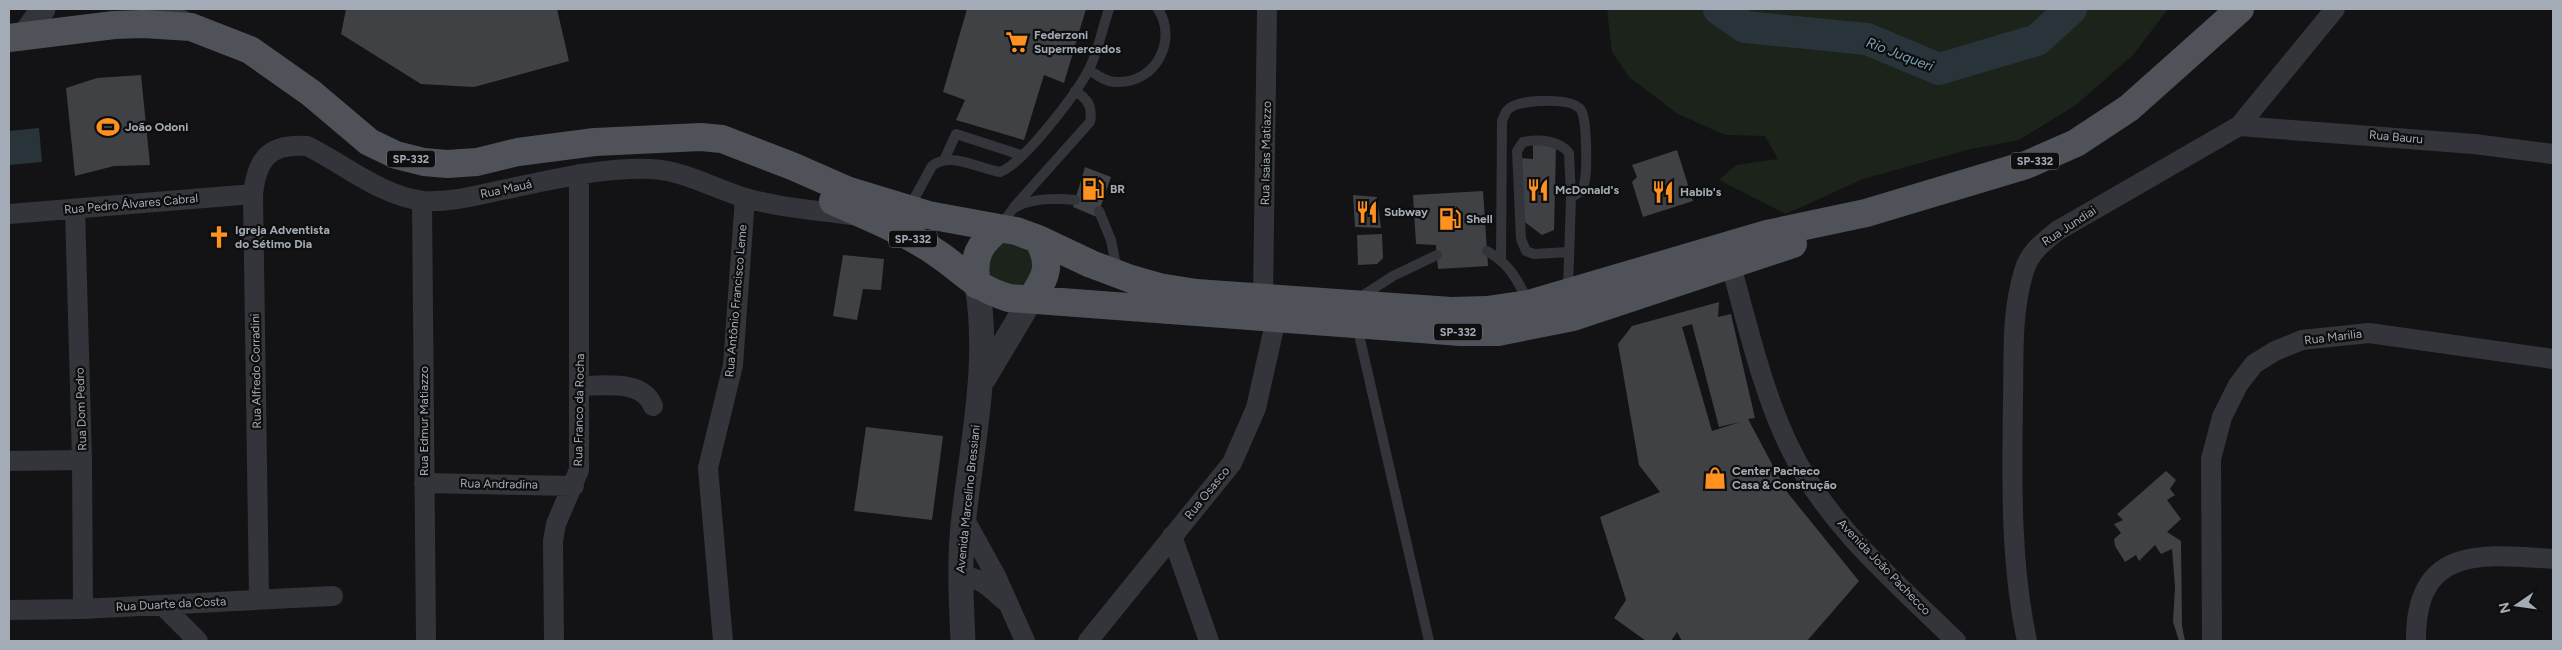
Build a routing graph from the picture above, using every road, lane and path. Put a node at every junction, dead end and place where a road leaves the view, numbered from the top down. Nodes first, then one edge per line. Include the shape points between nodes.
1 (42, 9) edge
2 (153, 9) edge
3 (1109, 9) edge
4 (1158, 9) edge
5 (1268, 9) edge
6 (2217, 9) edge
7 (2240, 9) edge
8 (2335, 9) edge
9 (191, 27) junction
10 (16, 38) edge
11 (2181, 62) junction
12 (1089, 70) junction
13 (1075, 91) junction
14 (2239, 126) junction
15 (668, 139) junction
16 (275, 150) joint
17 (2553, 154) edge
18 (1021, 155) junction
19 (945, 158) junction
20 (579, 174) junction
21 (253, 194) junction
22 (1571, 197) junction
23 (745, 198) junction
24 (422, 200) junction
25 (1075, 200) dead end
26 (75, 209) junction
27 (908, 210) junction
28 (1099, 211) dead end
29 (1866, 213) junction
30 (9, 214) edge
31 (867, 217) junction
32 (1007, 218) junction
33 (1038, 239) junction
34 (1487, 251) dead end
35 (1569, 252) junction
36 (1437, 254) dead end
37 (1502, 259) junction
38 (1731, 266) junction
39 (1118, 274) junction
40 (977, 285) junction
41 (1568, 294) junction
42 (1031, 299) junction
43 (1529, 304) junction
44 (1270, 308) junction
45 (1353, 315) junction
46 (2553, 360) edge
47 (580, 386) junction
48 (980, 387) junction
49 (653, 406) dead end
50 (82, 460) junction
51 (9, 461) edge
52 (424, 482) junction
53 (574, 486) junction
54 (964, 518) junction
55 (1172, 536) junction
56 (2553, 559) edge
57 (960, 577) junction
58 (333, 596) dead end
59 (259, 599) junction
60 (1006, 602) junction
61 (162, 605) junction
62 (83, 609) junction
63 (9, 610) edge
64 (198, 641) edge
65 (426, 641) edge
66 (554, 641) edge
67 (723, 641) edge
68 (962, 641) edge
69 (1025, 641) edge
70 (1088, 641) edge
71 (1209, 641) edge
72 (1429, 641) edge
73 (1956, 641) edge
74 (2027, 641) edge
75 (2212, 641) edge
76 (2416, 641) edge

1 - 10 street
2 - 9 street
3 - 12 lane
4 - 12 lane via 1165,22 1166,44 1154,66 1130,81 1116,82 1103,79
5 - 44 street, Rua Isaias Matiazzo
6 - 11 main road
7 - 11 main road, SP-332
8 - 14 street, Rua Jundiai
9 - 10 main road, SP-332 via 114,25
9 - 15 main road, SP-332 via 250,50 311,92 369,142 396,155 424,162 476,162 518,152 595,142
11 - 29 main road, SP-332 via 2129,108 2076,143 2026,165
12 - 13 lane
13 - 18 lane
13 - 32 lane via 1088,102 1092,111 1090,122
14 - 17 street, Rua Bauru via 2465,143
14 - 74 street, Rua Jundiai via 2056,231 2036,248 2024,270 2014,318 2013,452 2015,554
15 - 27 main road, SP-332 via 701,137 722,140 849,191
15 - 31 main road, SP-332 via 824,197
16 - 21 street, Rua Alfredo Corradini via 264,158 255,172
16 - 24 street, Rua Mauá via 306,146 393,192
18 - 19 lane via 1000,172
18 - 19 lane via 956,134
19 - 27 lane via 932,166
20 - 23 street, Rua Mauá via 621,169 655,170 711,184
20 - 24 street, Rua Mauá via 477,196
20 - 47 street, Rua Franco da Rocha
21 - 26 street, Rua Pedro Álvares Cabral
21 - 59 street, Rua Alfredo Corradini
22 - 35 lane
22 - 35 lane via 1571,159 1565,147 1538,140 1519,145 1517,161 1523,246 1534,254
22 - 37 lane via 1584,186 1585,177 1585,124 1580,110 1561,101 1514,105 1502,120
23 - 31 street, Rua Mauá via 779,206
23 - 67 street, Rua Antônio Francisco Leme via 733,365 708,468
24 - 52 street, Rua Edmur Matiazzo
25 - 32 lane via 1032,202
26 - 30 street, Rua Pedro Álvares Cabral
26 - 50 street, Rua Dom Pedro
27 - 32 main road, SP-332
28 - 39 lane via 1111,240
29 - 38 main road, SP-332
29 - 41 main road, SP-332 via 1767,234
31 - 40 main road, SP-332 via 938,254
32 - 33 main road, SP-332
32 - 40 main road via 978,250 974,270
33 - 39 main road, SP-332
33 - 42 main road via 1047,268
34 - 37 lane
35 - 41 lane
36 - 45 lane via 1393,276
37 - 43 lane
38 - 45 main road, SP-332 via 1573,317 1498,332 1461,332
38 - 73 street, Avenida João Pachecco via 1768,394 1789,447 1820,498 1862,548
39 - 44 main road, SP-332 via 1169,289
40 - 42 main road, SP-332 via 1009,298
40 - 48 street, Avenida Marcelino Bressiani via 983,358
41 - 43 main road, SP-332
42 - 44 main road, SP-332
42 - 48 street
43 - 45 main road, SP-332 via 1487,310
44 - 45 main road, SP-332
44 - 55 street, Rua Osasco via 1256,408 1232,463
45 - 72 lane
46 - 75 street, Rua Marilia via 2369,333 2302,340 2254,364 2238,385 2222,417 2211,459
47 - 49 street via 636,388 649,397
47 - 53 street, Rua Franco da Rocha via 579,470
48 - 54 street, Avenida Marcelino Bressiani
50 - 51 street
50 - 62 street, Rua Dom Pedro
52 - 53 street, Rua Andradina
52 - 65 street, Rua Edmur Matiazzo
53 - 66 street, Rua Franco da Rocha via 556,524 553,541
54 - 57 street, Avenida Marcelino Bressiani
54 - 60 street
55 - 70 street, Rua Osasco
55 - 71 street
56 - 76 street via 2477,556 2456,562 2440,572 2427,587 2416,619
57 - 60 street via 972,576
57 - 68 street, Avenida Marcelino Bressiani
58 - 59 street, Rua Duarte da Costa
59 - 61 street, Rua Duarte da Costa
60 - 69 street
61 - 62 street, Rua Duarte da Costa
61 - 64 street
62 - 63 street, Rua Duarte da Costa

